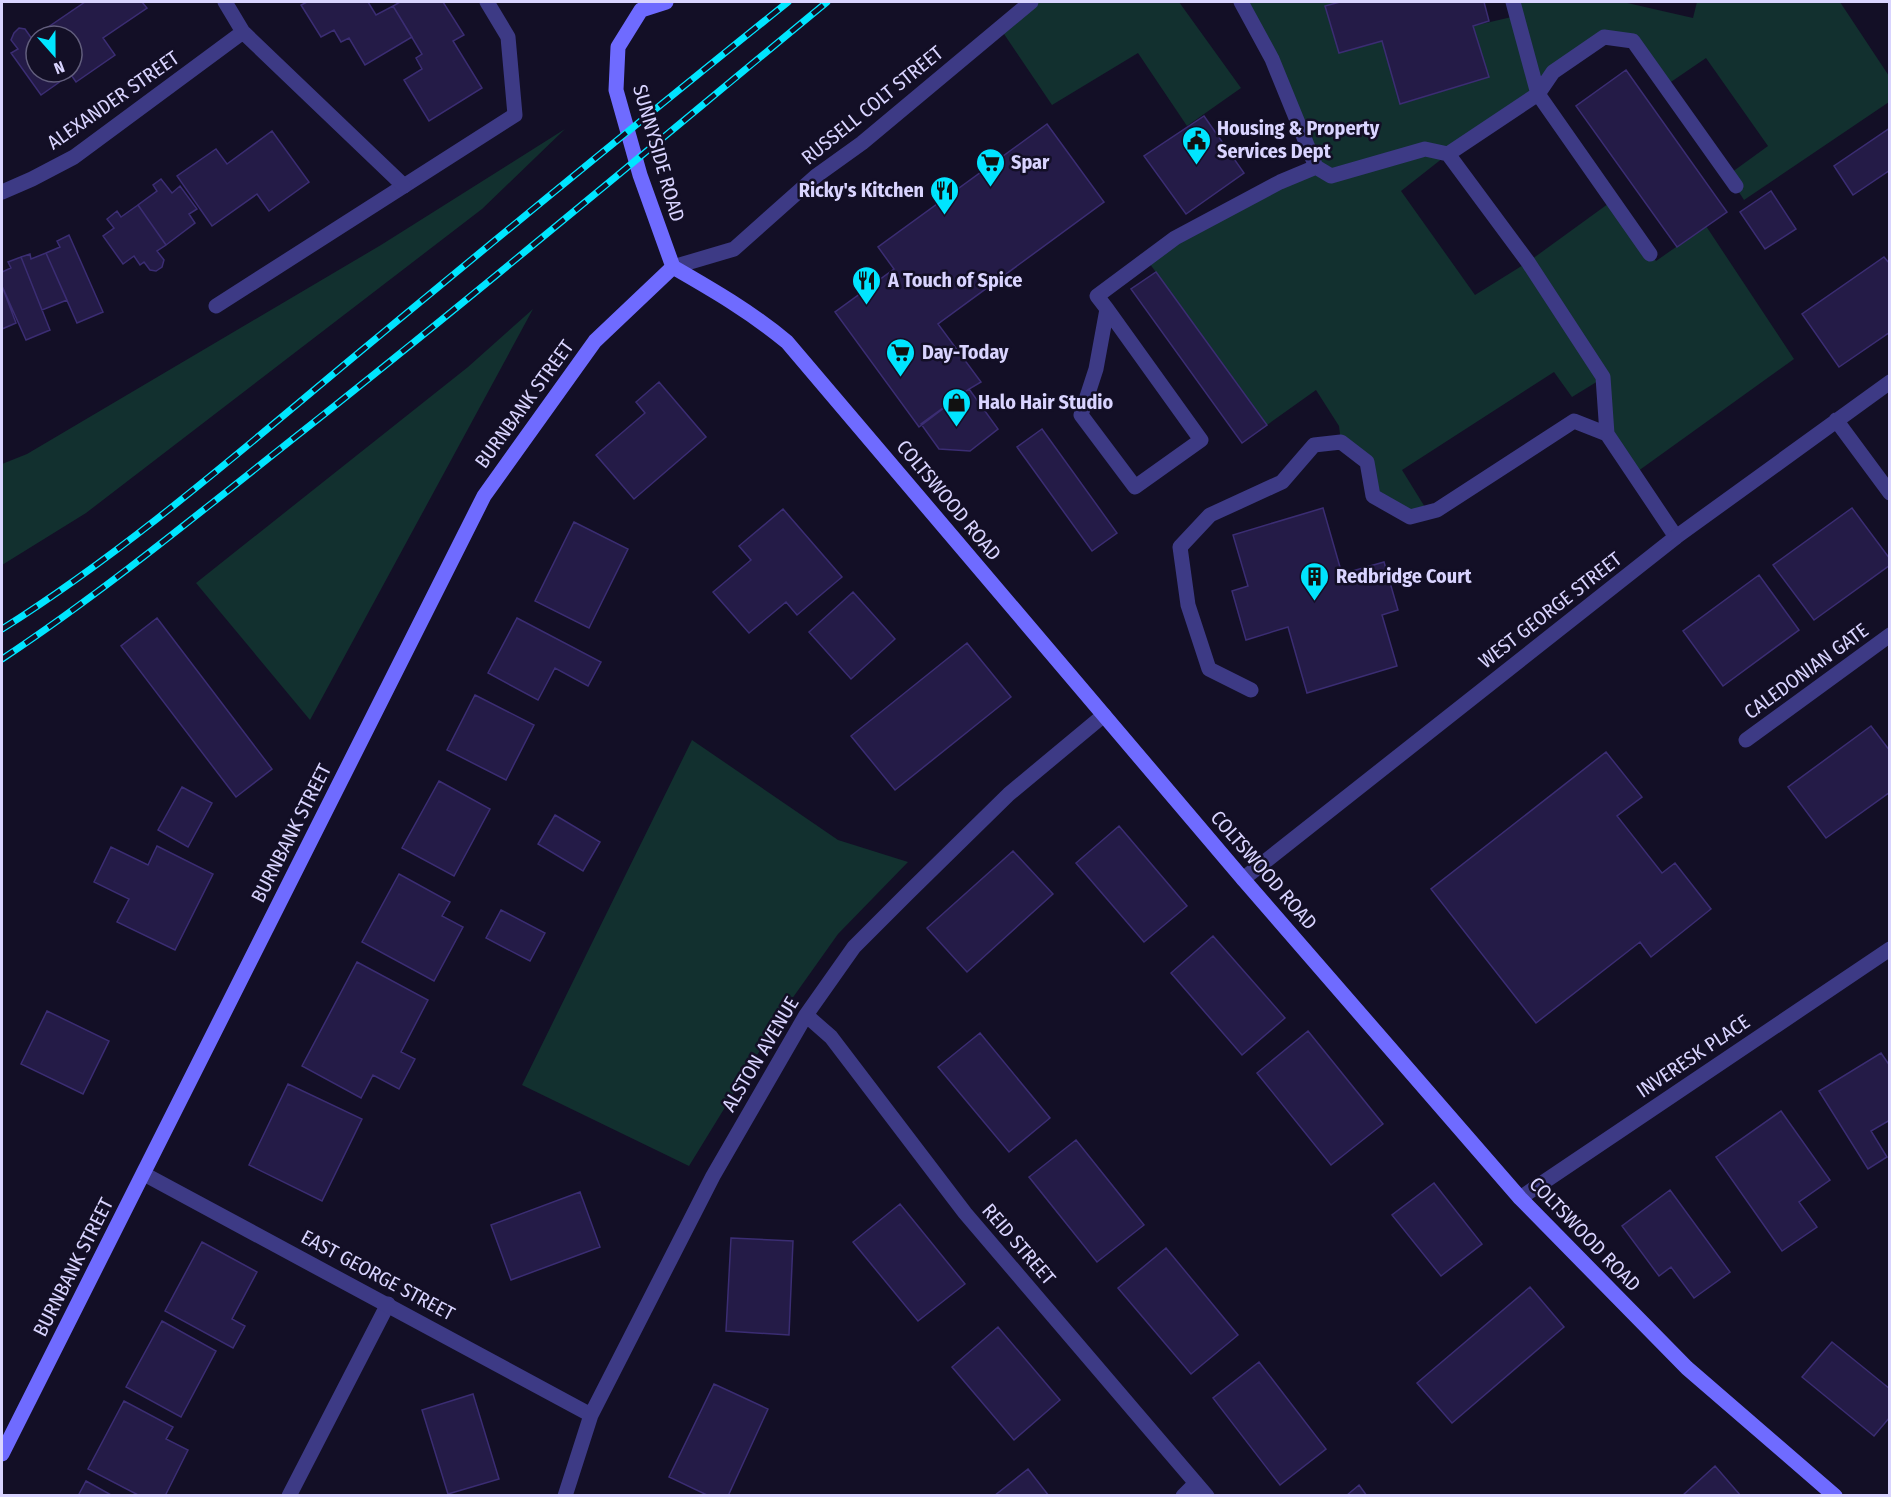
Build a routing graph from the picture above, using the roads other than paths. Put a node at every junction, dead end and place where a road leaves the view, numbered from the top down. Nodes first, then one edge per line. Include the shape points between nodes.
1 (225, 2) edge
2 (487, 2) edge
3 (666, 2) edge
4 (1031, 2) edge
5 (1241, 2) edge
6 (1513, 2) edge
7 (640, 6) edge
8 (243, 32) junction
9 (1538, 94) junction
10 (1448, 154) junction
11 (1316, 167) junction
12 (404, 186) junction
13 (1736, 186) dead end
14 (2, 192) edge
15 (1650, 254) dead end
16 (673, 267) junction
17 (216, 306) dead end
18 (1107, 309) junction
19 (1890, 382) edge
20 (1836, 420) junction
21 (1607, 434) junction
22 (1890, 493) edge
23 (1676, 537) junction
24 (1890, 635) edge
25 (1251, 690) dead end
26 (1104, 715) junction
27 (1746, 740) dead end
28 (1243, 879) junction
29 (1890, 949) edge
30 (806, 1015) junction
31 (144, 1174) junction
32 (1520, 1198) junction
33 (388, 1304) junction
34 (591, 1415) junction
35 (2, 1454) edge
36 (1196, 1483) junction
37 (290, 1496) edge
38 (565, 1496) edge
39 (1183, 1496) edge
40 (1207, 1496) edge
41 (1835, 1496) edge

1 - 8 street
2 - 12 street via 508,37 515,115
3 - 7 main road, SUNNYSIDE ROAD
4 - 16 street, RUSSELL COLT STREET via 862,143 816,176 734,249
5 - 11 street via 1272,59
6 - 9 street
7 - 16 main road, SUNNYSIDE ROAD via 618,47 616,90 640,175
8 - 12 street
8 - 14 street, ALEXANDER STREET via 74,157
9 - 10 street
9 - 13 street via 1553,72 1604,37 1633,41
9 - 15 street
10 - 11 street via 1425,149 1331,176
10 - 21 street via 1528,262 1603,377
11 - 18 street via 1175,238 1097,296
12 - 17 street
16 - 26 main road, COLTSWOOD ROAD via 750,312 787,342
16 - 31 main road, BURNBANK STREET via 595,341 484,496
18 - 18 street via 1201,440 1135,488 1081,415 1096,369
19 - 20 street, WEST GEORGE STREET
20 - 22 street
20 - 23 street, WEST GEORGE STREET
21 - 23 street
21 - 25 street via 1574,421 1437,510 1410,517 1373,496 1367,462 1341,442 1314,445 1282,482 1210,516 1180,548 1188,605 1209,669
23 - 28 street, WEST GEORGE STREET
24 - 27 street, CALEDONIAN GATE
26 - 28 main road, COLTSWOOD ROAD
26 - 30 street, ALSTON AVENUE via 1009,794 908,892 854,947
28 - 32 main road, COLTSWOOD ROAD
29 - 32 street, INVERESK PLACE
30 - 34 street, ALSTON AVENUE via 713,1176
30 - 36 street, REID STREET via 831,1037 964,1213
31 - 33 street, EAST GEORGE STREET
31 - 35 main road, BURNBANK STREET
32 - 41 main road, COLTSWOOD ROAD via 1687,1368
33 - 34 street, EAST GEORGE STREET
33 - 37 street
34 - 38 street, ALSTON AVENUE
36 - 39 street
36 - 40 street, REID STREET

